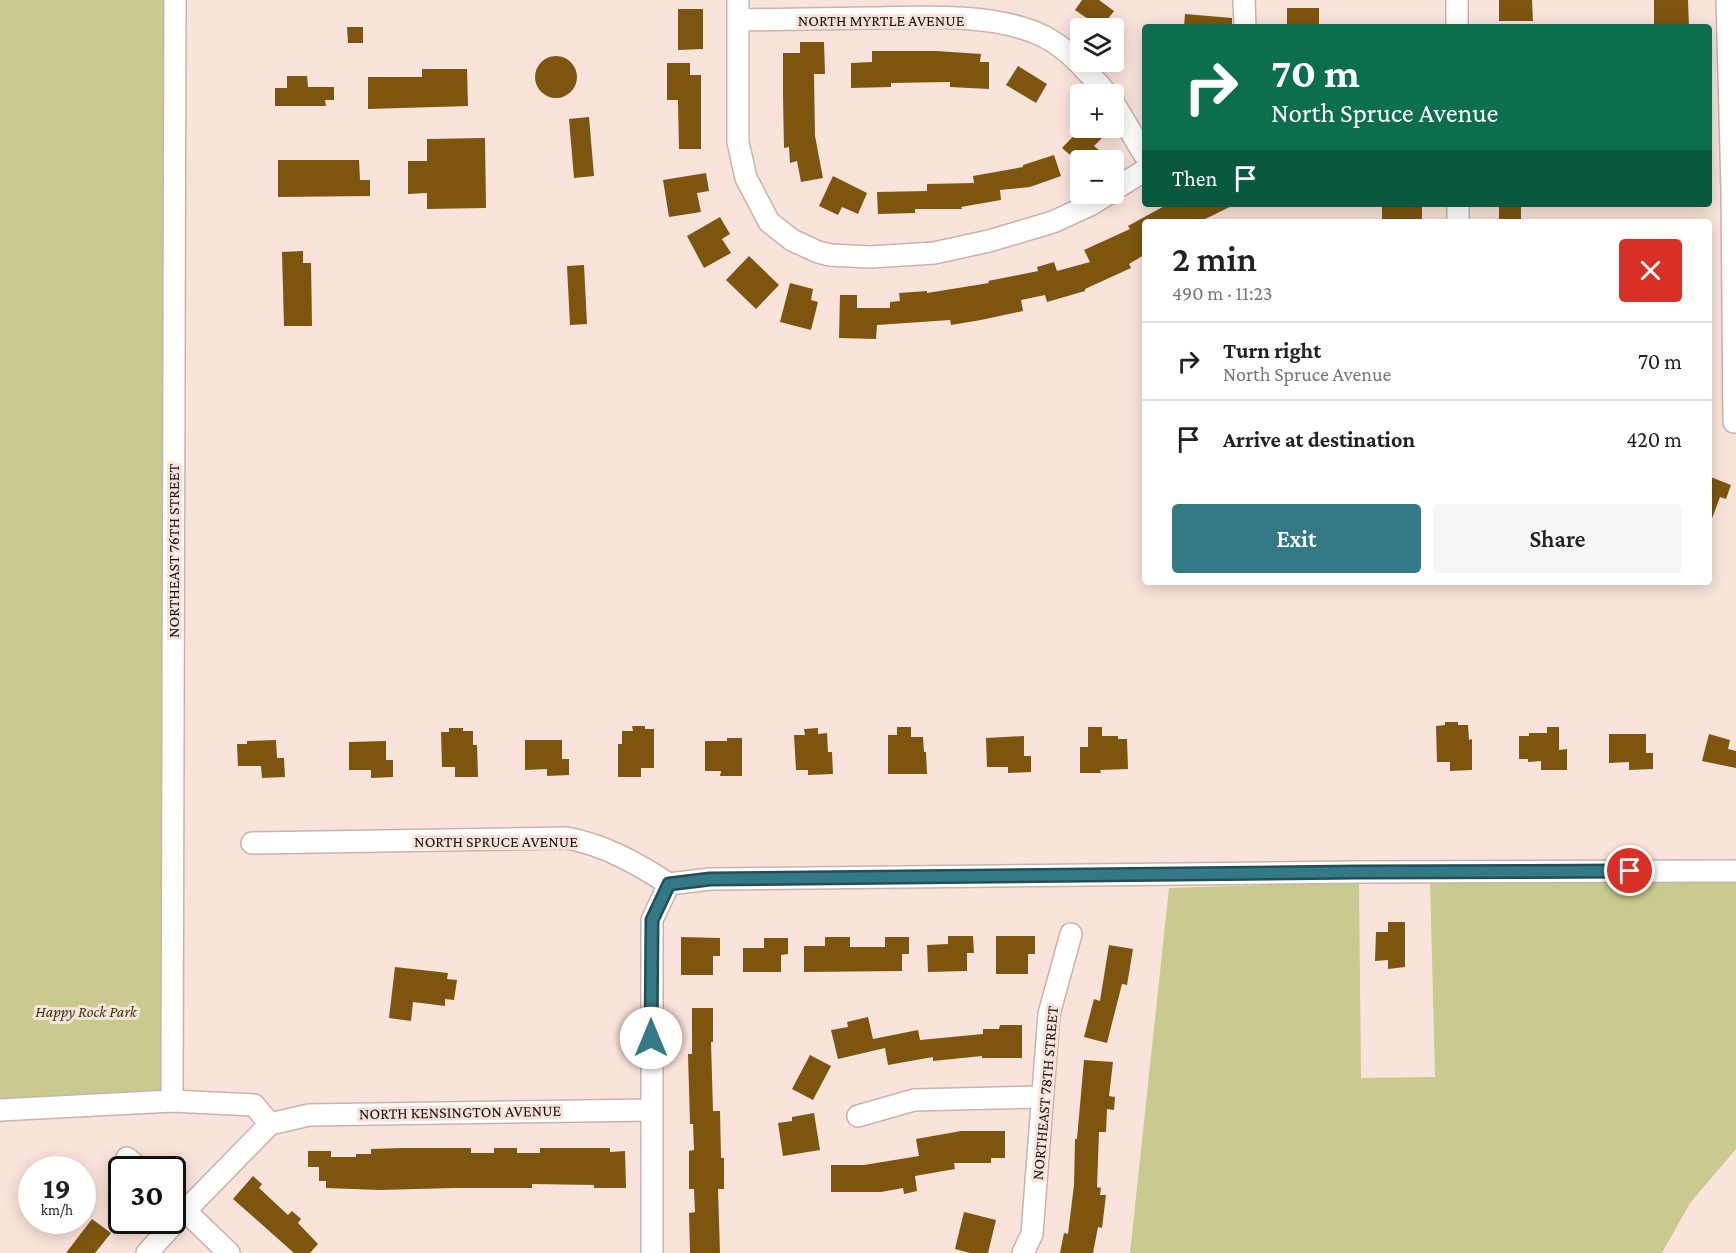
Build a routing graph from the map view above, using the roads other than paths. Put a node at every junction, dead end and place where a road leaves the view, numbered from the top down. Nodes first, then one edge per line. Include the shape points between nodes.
1 (175, 0) edge
2 (1244, 0) edge
3 (1457, 0) edge
4 (1727, 0) edge
5 (738, 10) edge
6 (1245, 24) edge
7 (1457, 24) edge
8 (1099, 84) edge
9 (1124, 120) edge
10 (1142, 151) edge
11 (1142, 172) edge
12 (1124, 183) edge
13 (1734, 190) edge
14 (1092, 204) edge
15 (1734, 422) dead end
16 (252, 843) dead end
17 (1736, 871) edge
18 (669, 884) junction
19 (1071, 934) dead end
20 (1042, 1097) junction
21 (172, 1101) junction
22 (0, 1110) edge
23 (651, 1110) junction
24 (858, 1116) dead end
25 (270, 1124) junction
26 (186, 1198) edge
27 (186, 1211) edge
28 (159, 1234) edge
29 (147, 1253) edge
30 (229, 1253) edge
31 (652, 1253) edge
32 (1023, 1253) edge

1 - 21 street, NORTHEAST 76TH STREET
2 - 6 street
3 - 7 street
4 - 13 street
5 - 8 street, NORTH MYRTLE AVENUE via 950,16 1012,26 1064,49
5 - 14 street via 738,142 746,178 769,222 792,240 830,255 934,253 1053,222
9 - 10 street
11 - 12 street
13 - 15 street
16 - 18 street, NORTH SPRUCE AVENUE via 567,838 640,865
17 - 18 street via 710,879
18 - 23 street via 652,920
19 - 20 street, NORTHEAST 78TH STREET via 1049,1014
20 - 24 street via 914,1100
20 - 32 street, NORTHEAST 78TH STREET via 1032,1234
21 - 22 street
21 - 25 street via 254,1105
23 - 25 street, NORTH KENSINGTON AVENUE via 309,1115
23 - 31 street
25 - 26 street
27 - 30 street
28 - 29 street

